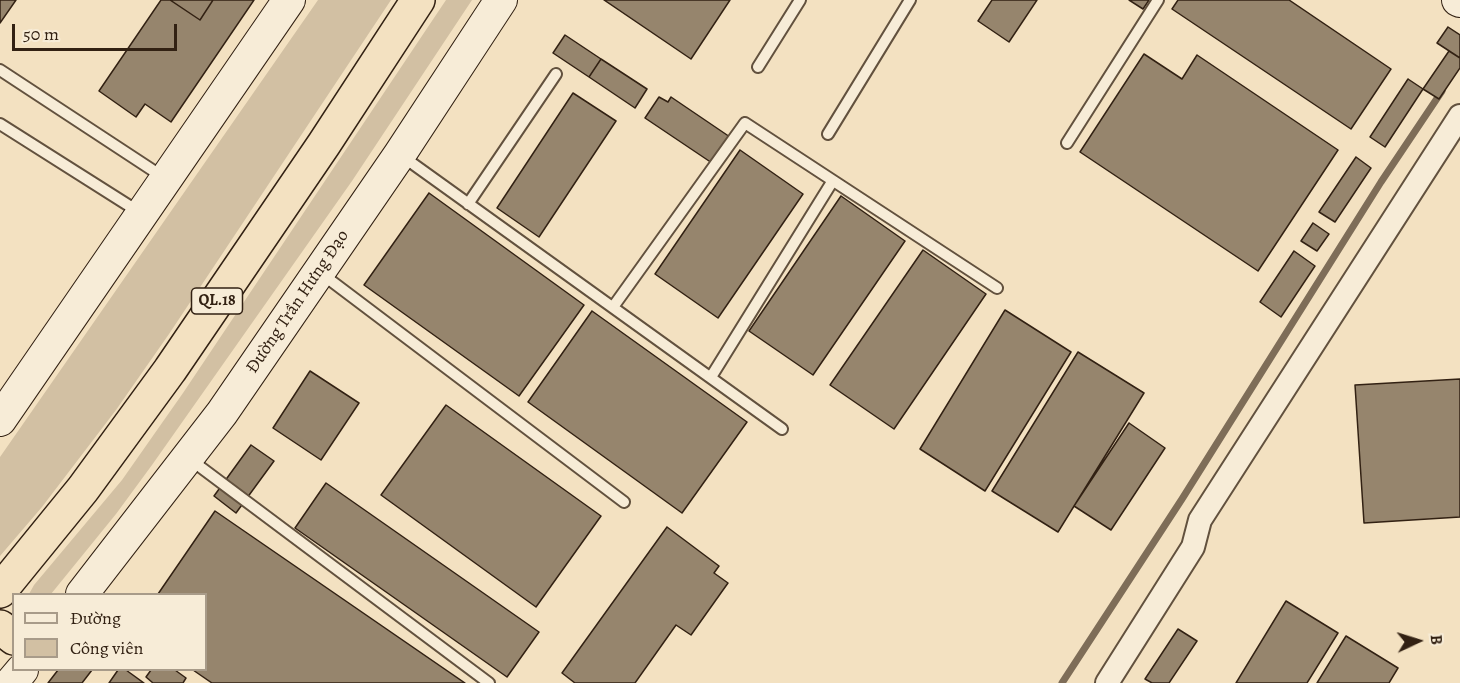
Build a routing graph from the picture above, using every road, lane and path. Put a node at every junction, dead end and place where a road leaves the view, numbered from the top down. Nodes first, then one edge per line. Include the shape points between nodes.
1 (289, 0) edge
2 (418, 0) edge
3 (501, 0) edge
4 (800, 0) edge
5 (910, 0) edge
6 (1158, 0) edge
7 (758, 67) dead end
8 (0, 70) edge
9 (556, 74) dead end
10 (1460, 116) edge
11 (0, 124) edge
12 (828, 134) dead end
13 (1067, 143) dead end
14 (400, 154) junction
15 (166, 178) junction
16 (832, 182) junction
17 (468, 204) junction
18 (142, 214) junction
19 (319, 272) junction
20 (997, 288) dead end
21 (613, 307) junction
22 (711, 377) junction
23 (0, 420) edge
24 (782, 429) dead end
25 (188, 458) junction
26 (624, 502) dead end
27 (0, 591) edge
28 (83, 593) edge
29 (0, 627) edge
30 (12, 636) edge
31 (20, 671) edge
32 (11, 683) edge
33 (489, 683) edge
34 (1107, 683) edge

1 - 15 main road
2 - 27 highway, QL.18 via 170,370 76,498
3 - 14 main road, Đường Trần Hưng Đạo
4 - 7 lane
5 - 12 lane
6 - 13 lane
8 - 15 lane
9 - 17 lane
10 - 34 street via 1200,520 1193,548
11 - 18 lane
14 - 17 lane
14 - 19 main road, Đường Trần Hưng Đạo
15 - 18 main road
16 - 20 lane
16 - 21 lane via 745,123
16 - 22 lane
17 - 21 lane
18 - 23 main road
19 - 25 main road, Đường Trần Hưng Đạo
19 - 26 lane
21 - 22 lane
22 - 24 lane
25 - 28 main road, Đường Trần Hưng Đạo
25 - 33 lane
29 - 30 highway
31 - 32 main road

